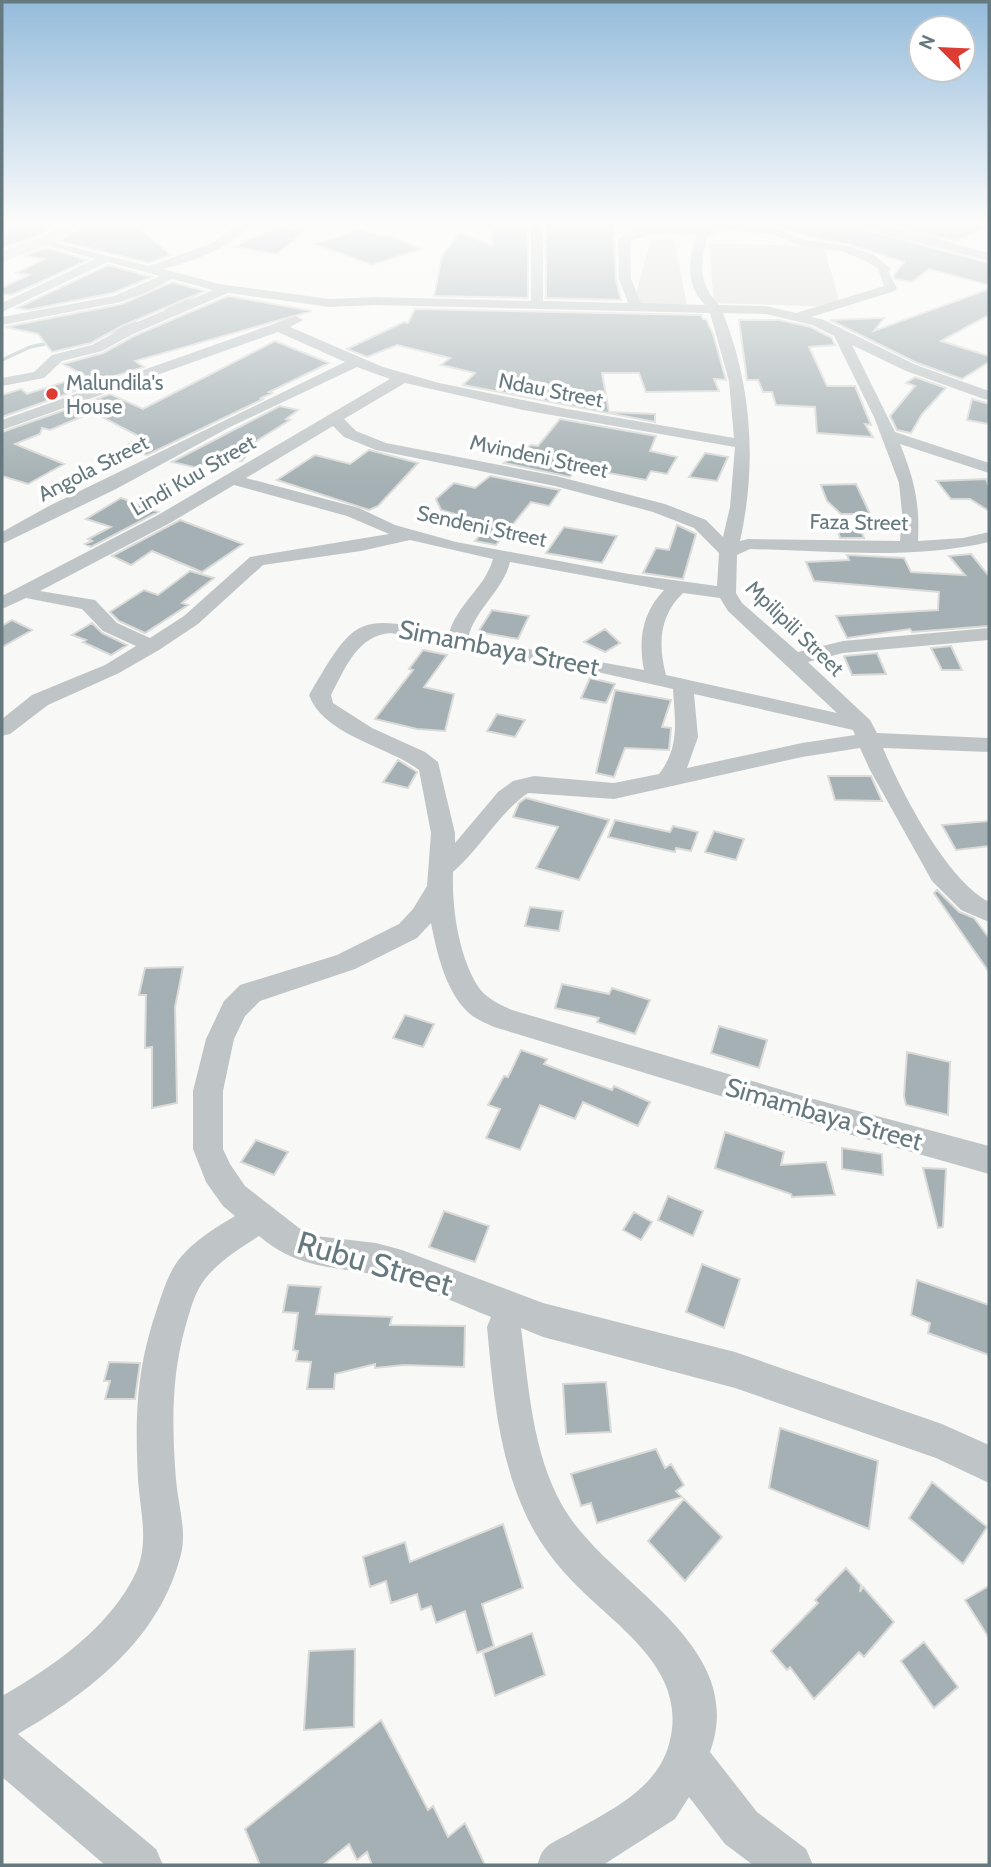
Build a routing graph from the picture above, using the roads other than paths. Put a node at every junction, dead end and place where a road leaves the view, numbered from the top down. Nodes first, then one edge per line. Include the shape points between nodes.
1 (55, 309) edge
2 (183, 309) edge
3 (306, 309) edge
4 (715, 309) edge
5 (751, 309) edge
6 (818, 309) edge
7 (800, 316) junction
8 (2, 321) edge
9 (280, 328) junction
10 (840, 334) junction
11 (356, 362) junction
12 (402, 378) junction
13 (2, 382) edge
14 (989, 396) edge
15 (335, 419) junction
16 (2, 425) edge
17 (887, 434) junction
18 (743, 444) junction
19 (989, 468) edge
20 (234, 479) junction
21 (908, 499) junction
22 (410, 535) junction
23 (989, 537) edge
24 (2, 539) edge
25 (949, 544) junction
26 (909, 547) junction
27 (728, 552) junction
28 (503, 555) junction
29 (677, 588) junction
30 (23, 592) junction
31 (726, 593) junction
32 (2, 603) edge
33 (989, 634) edge
34 (457, 641) junction
35 (152, 646) junction
36 (793, 659) junction
37 (657, 680) junction
38 (683, 686) junction
39 (2, 729) edge
40 (864, 732) junction
41 (989, 745) edge
42 (665, 782) junction
43 (441, 878) junction
44 (989, 913) edge
45 (989, 1160) edge
46 (261, 1218) junction
47 (504, 1327) dead end
48 (989, 1464) edge
49 (2, 1719) edge
50 (2, 1749) edge
51 (688, 1760) junction
52 (140, 1865) edge
53 (560, 1865) edge
54 (790, 1865) edge

1 - 8 street
2 - 13 street via 97,348 57,358 39,375
3 - 9 street via 302,317
4 - 18 street, Mpilipili Street via 736,381
5 - 7 street
6 - 7 street
7 - 10 street
9 - 11 street
9 - 16 street
10 - 14 street via 911,368
10 - 17 street
11 - 12 street, Ndau Street
11 - 24 street, Angola Street
12 - 15 street, Lindi Kuu Street
12 - 18 street, Ndau Street via 567,416
15 - 20 street, Lindi Kuu Street
15 - 27 street, Mvindeni Street via 351,434 382,447 556,481 660,509 700,524
17 - 19 street
17 - 21 street via 907,483
18 - 27 street, Mpilipili Street via 739,507
20 - 22 street, Sendeni Street via 353,512
20 - 30 street, Lindi Kuu Street
21 - 25 street
21 - 26 street
22 - 28 street, Sendeni Street
22 - 35 street via 257,561 191,620
23 - 25 street, Faza Street
25 - 26 street, Faza Street
26 - 27 street, Faza Street via 748,544
27 - 31 street, Mpilipili Street
28 - 29 street, Sendeni Street
28 - 34 street via 491,584 464,615
29 - 31 street, Sendeni Street
29 - 37 street via 652,624 650,656
30 - 32 street, Lindi Kuu Street
30 - 35 street via 88,604 110,627
31 - 36 street, Mpilipili Street via 734,607
33 - 36 street via 843,647
34 - 37 street, Simambaya Street
34 - 43 street, Simambaya Street via 391,627 372,628 347,647 320,695 324,706 364,733 430,767 443,833
35 - 39 street via 40,700
36 - 40 street, Mpilipili Street
37 - 38 street, Simambaya Street
38 - 40 street, Simambaya Street
38 - 42 street via 688,743 684,758
40 - 41 street
40 - 42 street
40 - 44 street, Mpilipili Street via 941,875
42 - 43 street via 614,791 521,786 506,797
43 - 45 street, Simambaya Street via 443,920 453,955 466,991 483,1009 645,1062
43 - 46 street, Rubu Street via 422,916 408,931 346,962 250,993 234,1009 220,1039 208,1091 208,1149 234,1196
46 - 48 street, Rubu Street via 287,1239 315,1251 402,1266 543,1320 735,1370 942,1442
46 - 49 street via 202,1259 174,1307 156,1378 162,1550 154,1576 134,1610 98,1654 66,1681
47 - 51 street via 531,1485 548,1520 581,1565 664,1642 690,1681 696,1711
50 - 52 street
51 - 53 street via 661,1801
51 - 54 street via 741,1828

